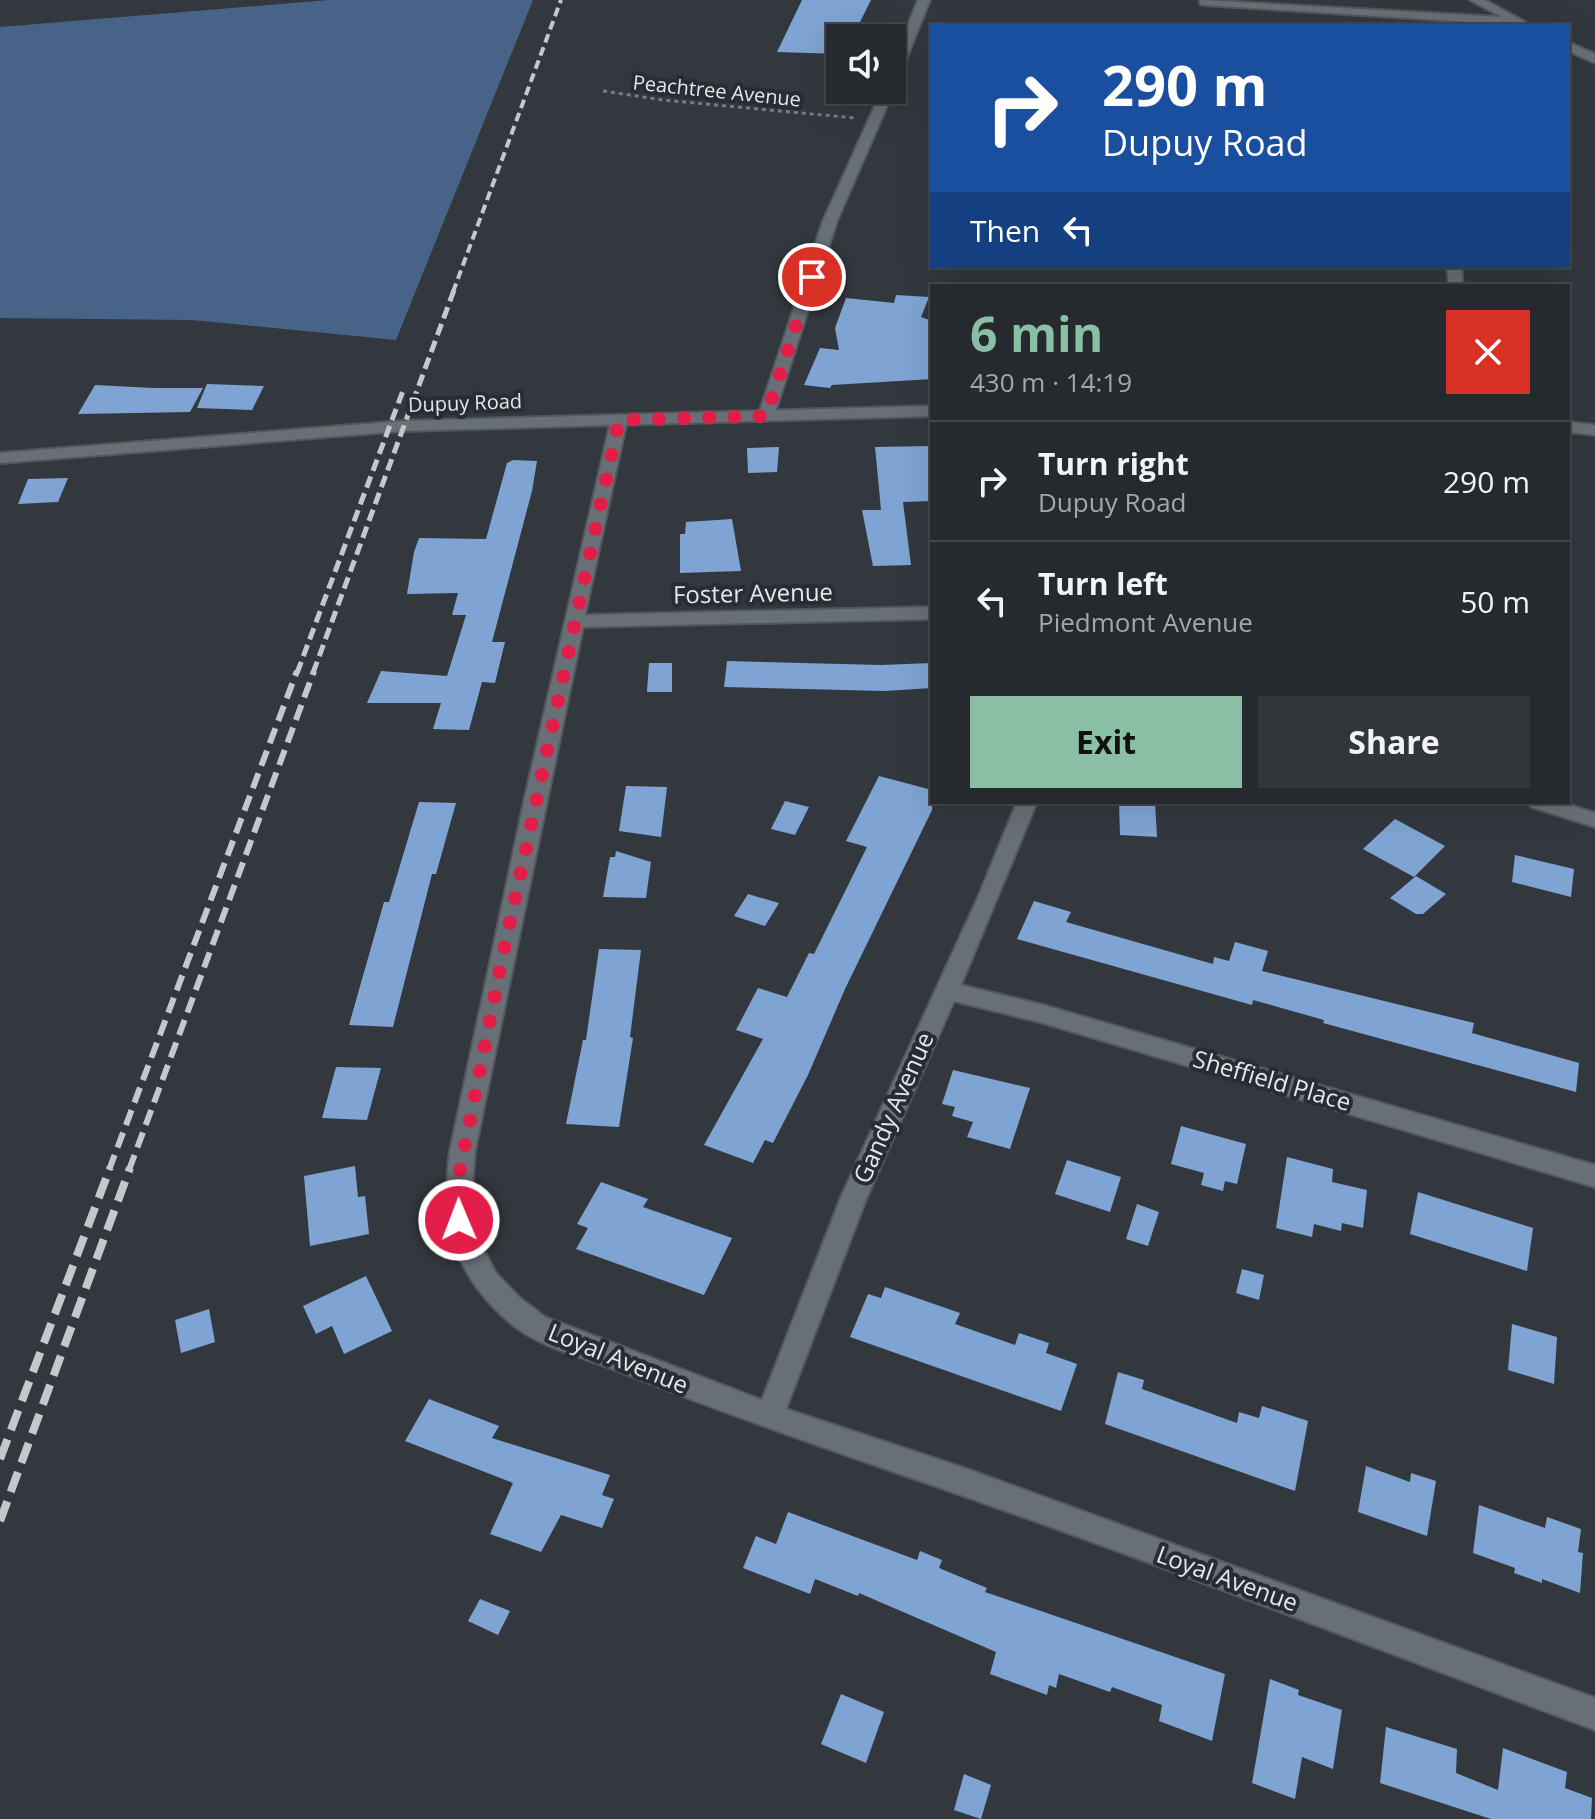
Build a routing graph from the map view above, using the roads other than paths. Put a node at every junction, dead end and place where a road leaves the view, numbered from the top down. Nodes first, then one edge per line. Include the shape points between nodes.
1 (924, 0) edge
2 (1476, 0) edge
3 (1204, 2) dead end
4 (1428, 22) edge
5 (1523, 24) edge
6 (906, 45) edge
7 (1570, 47) edge
8 (1595, 59) edge
9 (882, 104) edge
10 (930, 411) edge
11 (766, 416) junction
12 (619, 420) junction
13 (1570, 427) edge
14 (1595, 430) edge
15 (0, 458) edge
16 (930, 613) edge
17 (575, 621) junction
18 (1026, 804) edge
19 (1544, 804) edge
20 (1595, 820) edge
21 (947, 990) junction
22 (1595, 1176) edge
23 (769, 1417) junction
24 (1595, 1714) edge

1 - 6 street
2 - 5 street
3 - 4 street
4 - 5 street
7 - 8 street
9 - 11 street via 830,221
10 - 11 street, Dupuy Road
11 - 12 street, Dupuy Road
12 - 15 street, Dupuy Road via 308,431
12 - 17 street, Loyal Avenue
13 - 14 street
16 - 17 street, Foster Avenue
17 - 23 street, Loyal Avenue via 458,1180 459,1220 468,1252 486,1282 535,1326
18 - 21 street, Gandy Avenue
19 - 20 street
21 - 22 street, Sheffield Place
21 - 23 street, Gandy Avenue via 854,1197
23 - 24 street, Loyal Avenue via 967,1483

